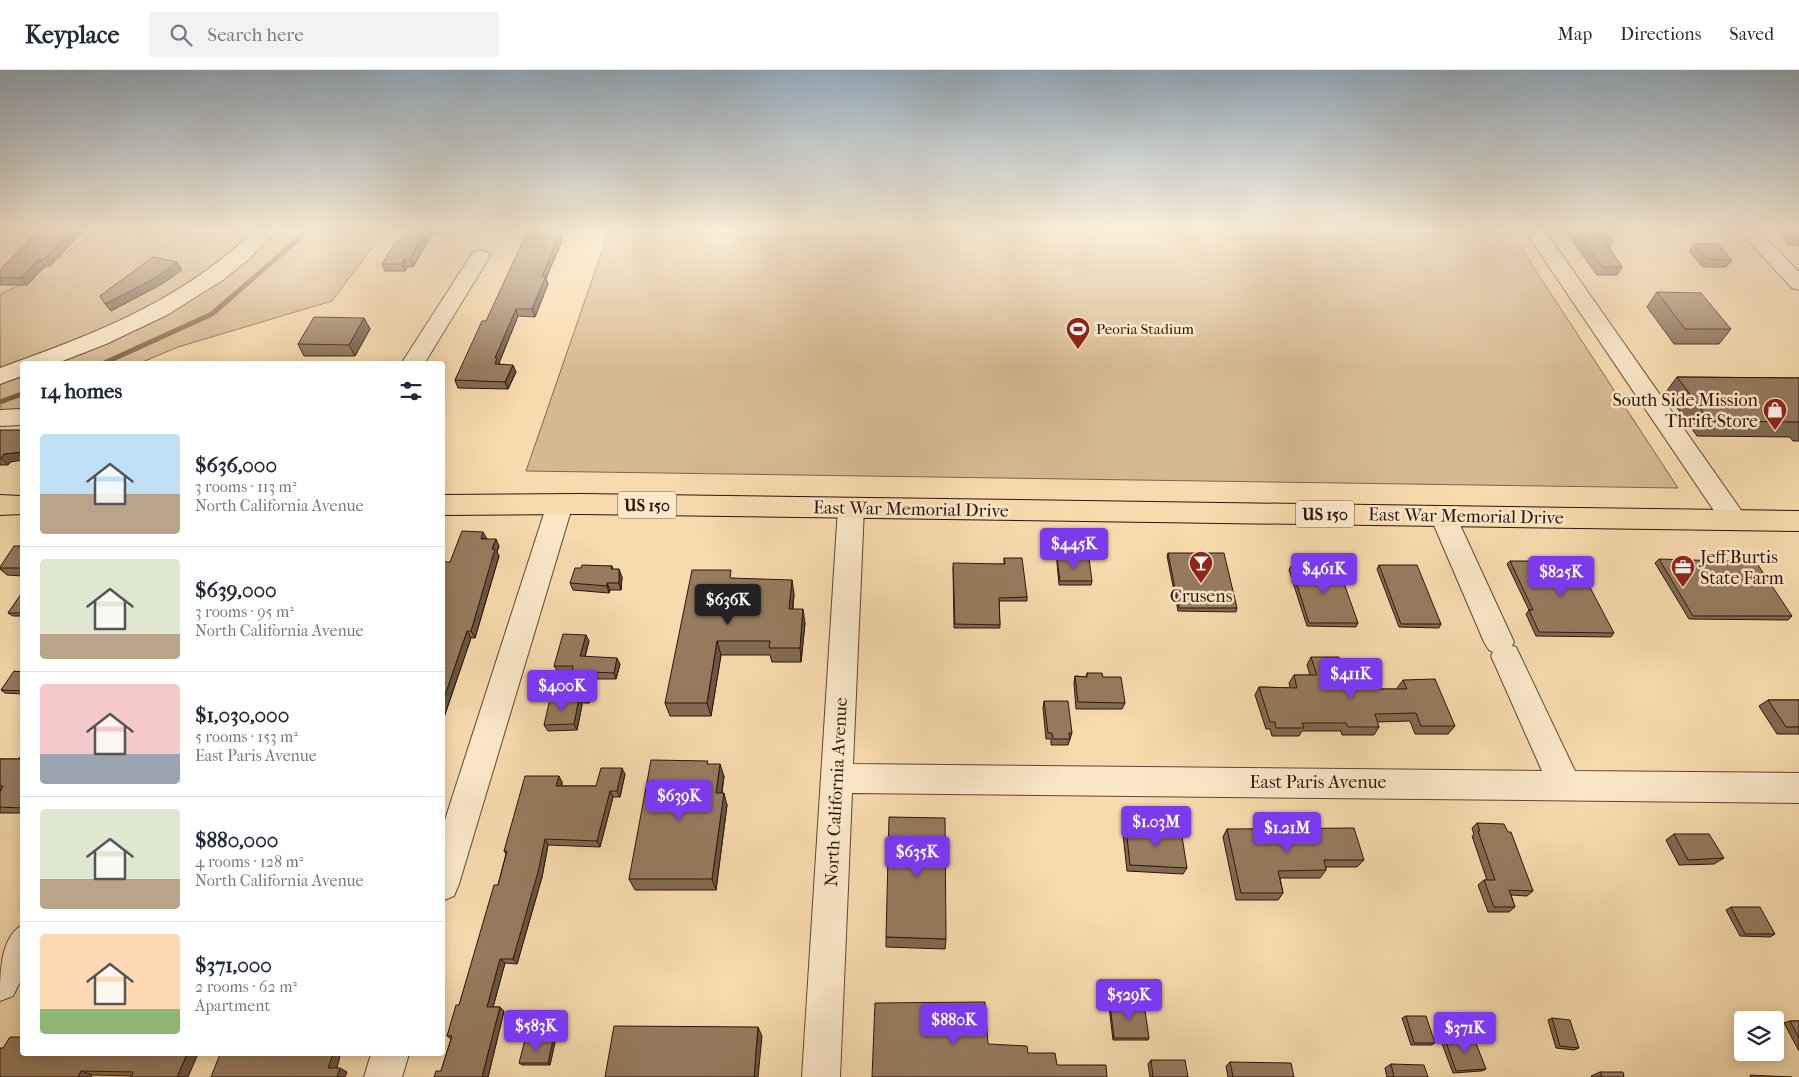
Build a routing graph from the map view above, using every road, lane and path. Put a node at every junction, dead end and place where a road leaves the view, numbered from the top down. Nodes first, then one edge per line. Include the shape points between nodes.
1 (216, 275) edge
2 (468, 275) edge
3 (1565, 275) edge
4 (41, 361) edge
5 (414, 361) edge
6 (20, 369) edge
7 (0, 376) edge
8 (20, 417) edge
9 (0, 418) edge
10 (560, 504) junction
11 (0, 505) edge
12 (20, 505) edge
13 (445, 505) edge
14 (851, 508) junction
15 (1443, 516) junction
16 (1734, 520) junction
17 (1799, 521) edge
18 (837, 778) junction
19 (1566, 785) junction
20 (1799, 788) edge
21 (445, 874) edge
22 (20, 947) edge
23 (0, 983) edge
24 (389, 1056) edge
25 (383, 1077) edge
26 (821, 1077) edge

1 - 4 street via 193,293 134,325
2 - 5 street
3 - 16 street
6 - 7 street
8 - 9 street
10 - 13 highway, East War Memorial Drive / US 150
10 - 14 highway, East War Memorial Drive / US 150
10 - 21 street
11 - 12 highway
14 - 15 highway, East War Memorial Drive / US 150
14 - 18 street, North California Avenue
15 - 16 highway, East War Memorial Drive / US 150
15 - 19 street
16 - 17 highway, East War Memorial Drive / US 150
18 - 19 street, East Paris Avenue
18 - 26 street, North California Avenue
19 - 20 street, East Paris Avenue
22 - 23 street
24 - 25 street

